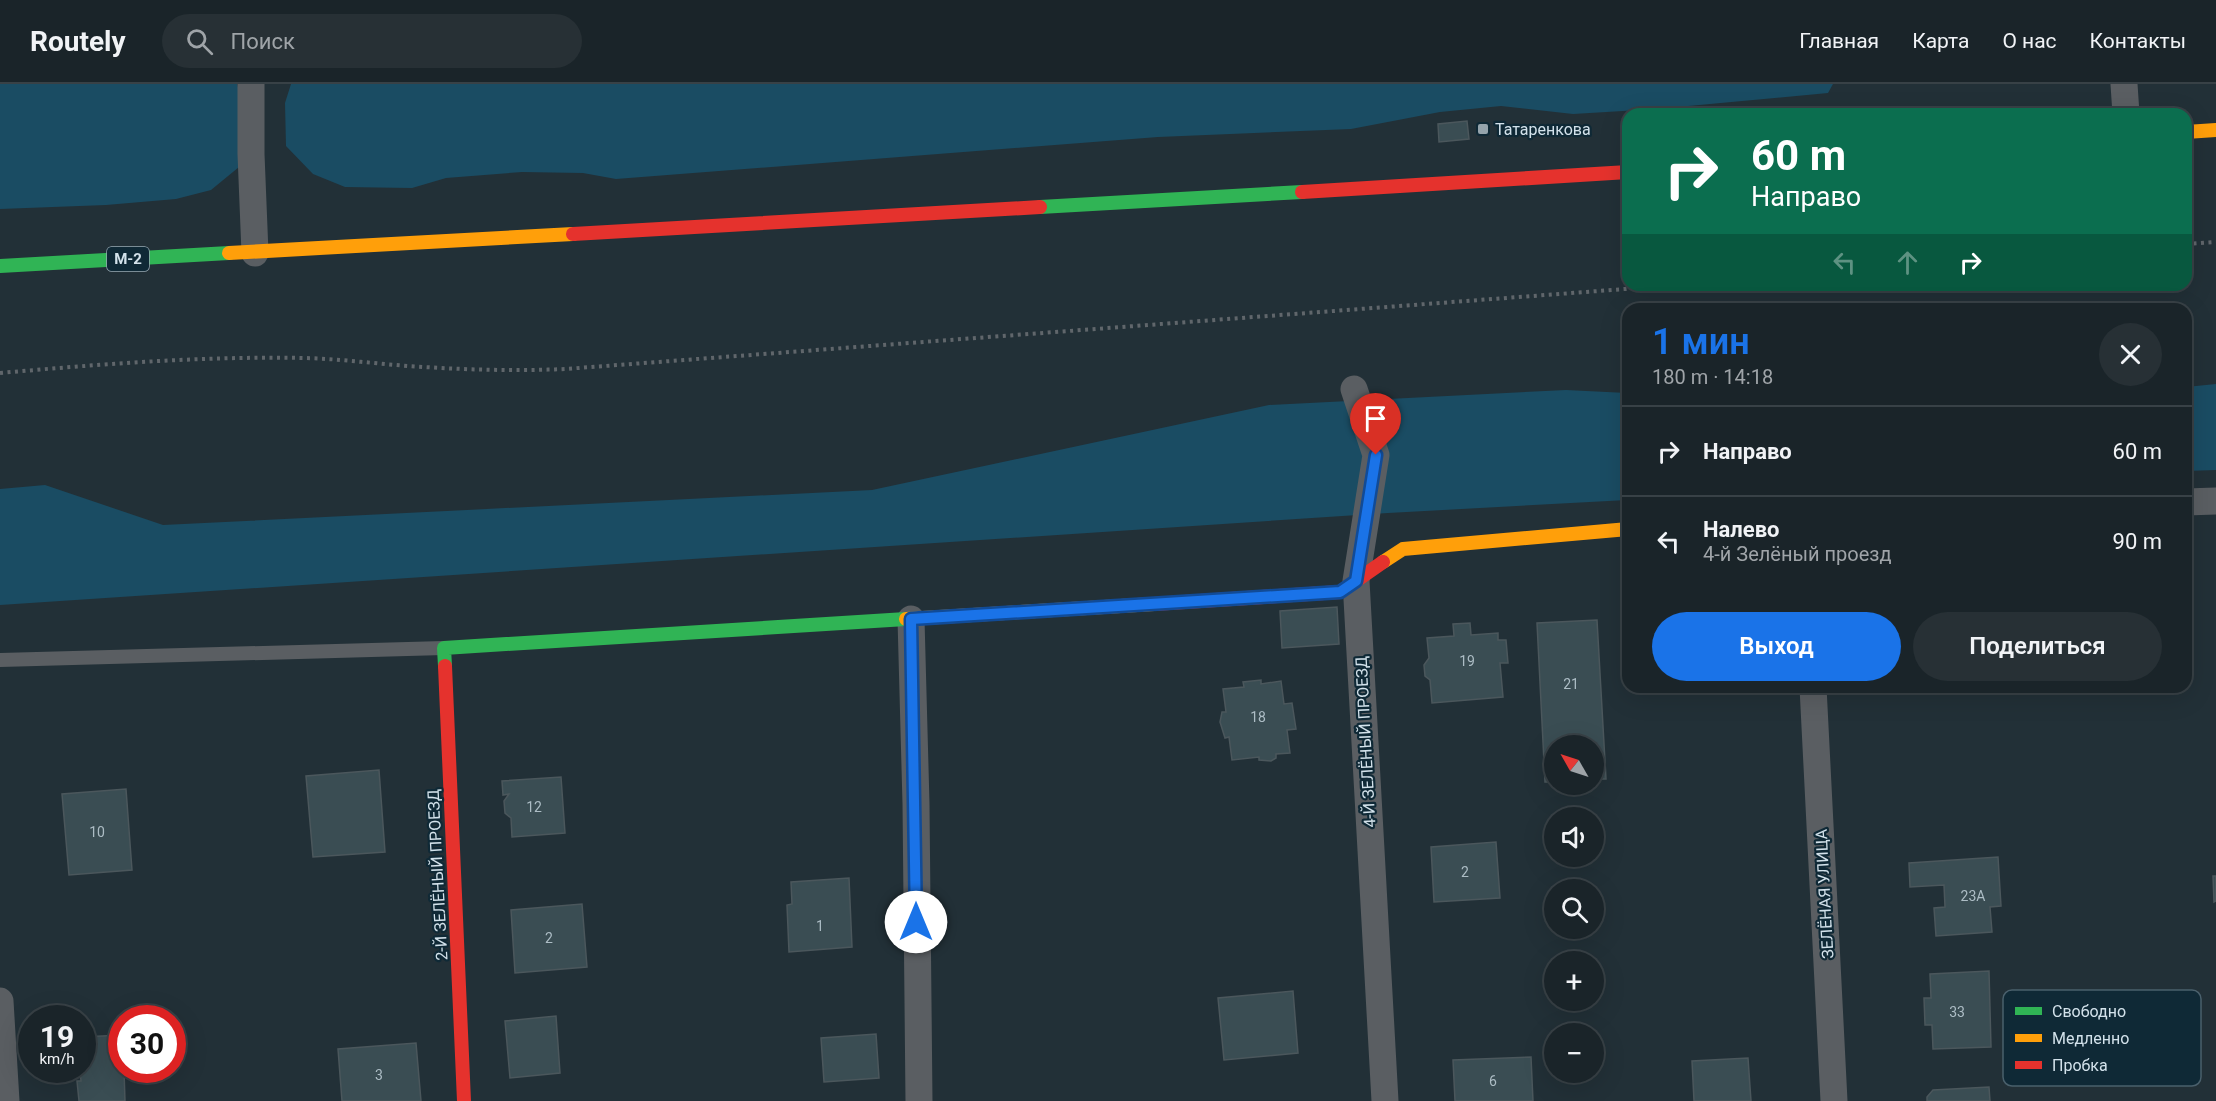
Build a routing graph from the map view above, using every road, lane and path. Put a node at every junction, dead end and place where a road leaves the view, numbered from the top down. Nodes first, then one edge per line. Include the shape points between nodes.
1 (250, 84) edge
2 (2124, 84) edge
3 (2126, 108) edge
4 (2216, 130) edge
5 (2192, 132) edge
6 (1622, 172) edge
7 (2216, 242) edge
8 (2192, 244) edge
9 (255, 253) junction
10 (0, 266) edge
11 (1622, 289) edge
12 (0, 373) edge
13 (1354, 389) dead end
14 (2216, 501) edge
15 (2192, 502) edge
16 (1622, 530) edge
17 (1356, 581) junction
18 (911, 619) junction
19 (444, 648) junction
20 (0, 660) edge
21 (1813, 693) edge
22 (0, 1001) edge
23 (6, 1101) edge
24 (464, 1101) edge
25 (919, 1101) edge
26 (1385, 1101) edge
27 (1834, 1101) edge

1 - 9 street
2 - 3 street
4 - 5 main road
6 - 9 main road
7 - 8 path
9 - 10 main road, М-2
11 - 12 path via 565,369 426,368 308,358 236,358
13 - 17 street, 4-Й ЗЕЛЁНЫЙ ПРОЕЗД via 1376,455
14 - 15 street
16 - 17 main road via 1403,549
17 - 18 main road via 1340,592
17 - 26 street, 4-Й ЗЕЛЁНЫЙ ПРОЕЗД
18 - 19 main road
18 - 25 street
19 - 20 lane
19 - 24 main road, 2-Й ЗЕЛЁНЫЙ ПРОЕЗД
21 - 27 street, ЗЕЛЁНАЯ УЛИЦА
22 - 23 street

